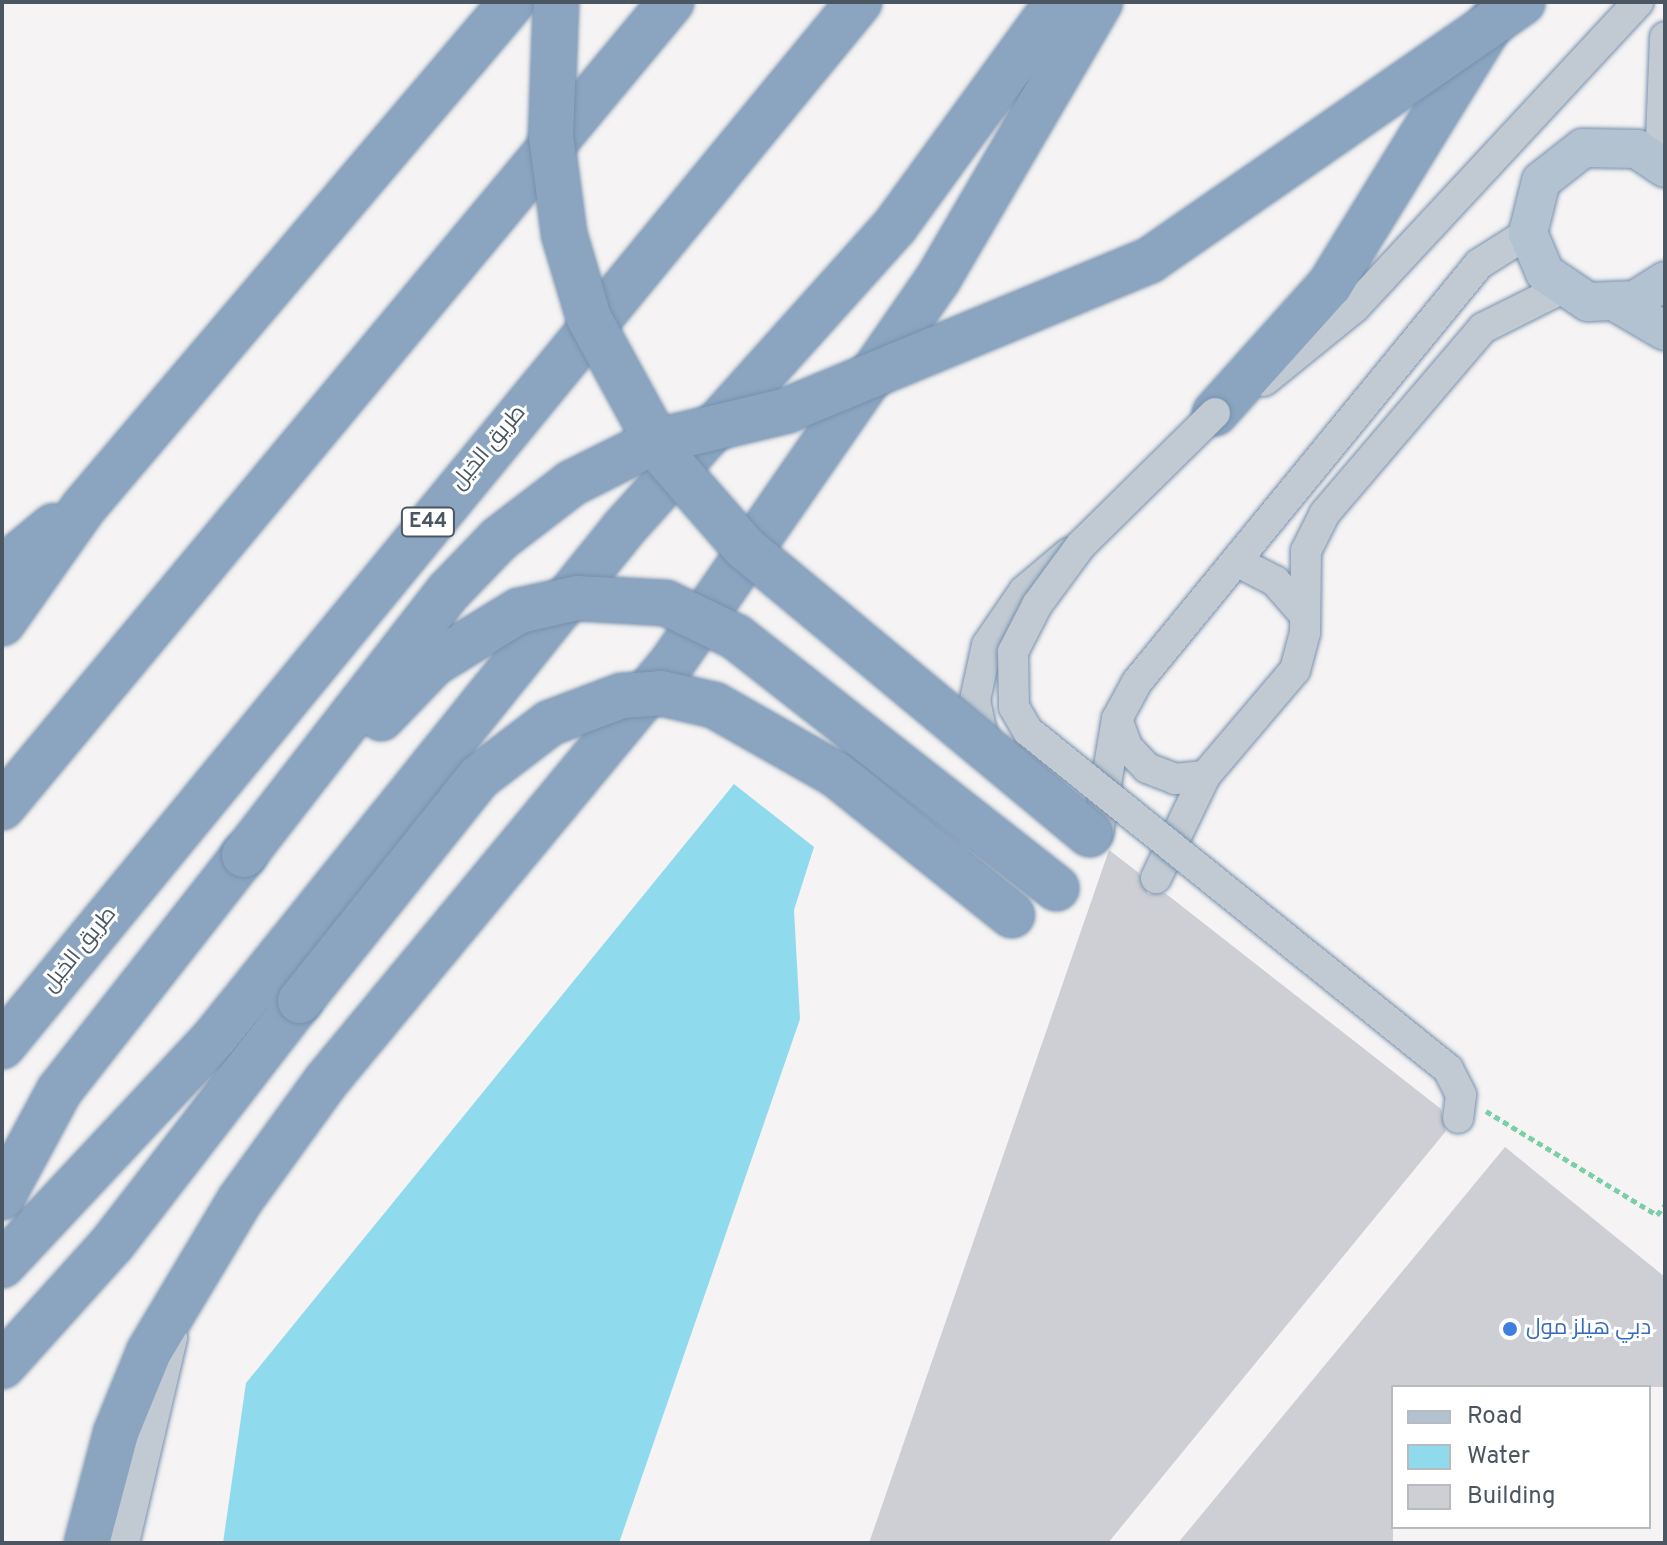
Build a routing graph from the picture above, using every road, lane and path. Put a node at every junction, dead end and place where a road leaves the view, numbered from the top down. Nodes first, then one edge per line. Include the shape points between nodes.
1 (512, 2) edge
2 (556, 2) edge
3 (671, 2) edge
4 (859, 2) edge
5 (1058, 2) edge
6 (1100, 2) edge
7 (1504, 2) edge
8 (1522, 2) edge
9 (1638, 2) edge
10 (1665, 37) edge
11 (1663, 165) edge
12 (1528, 233) junction
13 (1665, 281) edge
14 (1561, 289) junction
15 (1619, 304) junction
16 (1665, 331) edge
17 (1215, 413) junction
18 (83, 508) junction
19 (1081, 545) junction
20 (1236, 561) junction
21 (2, 569) edge
22 (1304, 614) junction
23 (2, 623) edge
24 (1117, 719) junction
25 (1205, 776) junction
26 (2, 807) edge
27 (1089, 838) junction
28 (244, 855) junction
29 (1156, 878) dead end
30 (1056, 888) dead end
31 (1012, 915) dead end
32 (2, 1046) edge
33 (1459, 1107) joint
34 (2, 1197) edge
35 (1665, 1205) edge
36 (2, 1265) edge
37 (185, 1291) junction
38 (2, 1366) edge
39 (87, 1543) edge
40 (124, 1543) edge

1 - 18 highway
2 - 27 highway, bridge via 551,136 564,234 589,318 663,454 745,548
3 - 26 highway
4 - 32 highway, طريق الخيل / E44
5 - 36 highway via 895,226 624,528 216,1036
6 - 37 highway via 938,279 672,663 327,1080
7 - 17 highway via 1330,285
8 - 28 highway, bridge via 1150,260 788,410 654,442 572,483 499,539 449,591
9 - 17 street via 1355,307
10 - 11 street
11 - 12 main road via 1610,144 1559,161 1530,206
12 - 14 main road via 1545,273
12 - 20 street via 1479,264
13 - 15 main road
14 - 15 main road via 1588,302
14 - 22 street via 1483,328 1325,513 1306,551
15 - 16 main road
17 - 19 street, bridge
18 - 21 highway
18 - 23 highway
19 - 27 street, bridge via 1051,566 1001,620 987,645 975,700 983,742 1002,780
19 - 33 street, bridge via 1013,652 1014,707 1028,731 1448,1069
20 - 22 street via 1275,581
20 - 24 street via 1137,682
22 - 25 street via 1295,670
24 - 25 street via 1127,747 1147,768 1175,779
24 - 27 street
25 - 29 street
28 - 30 highway, bridge via 460,643 519,611 607,597 666,603 736,637
28 - 34 highway via 75,1069
31 - 38 highway, bridge via 837,775 714,705 661,693 622,696 550,723 479,777 112,1244
33 - 35 path via 1657,1215
37 - 39 highway via 116,1433
37 - 40 street

